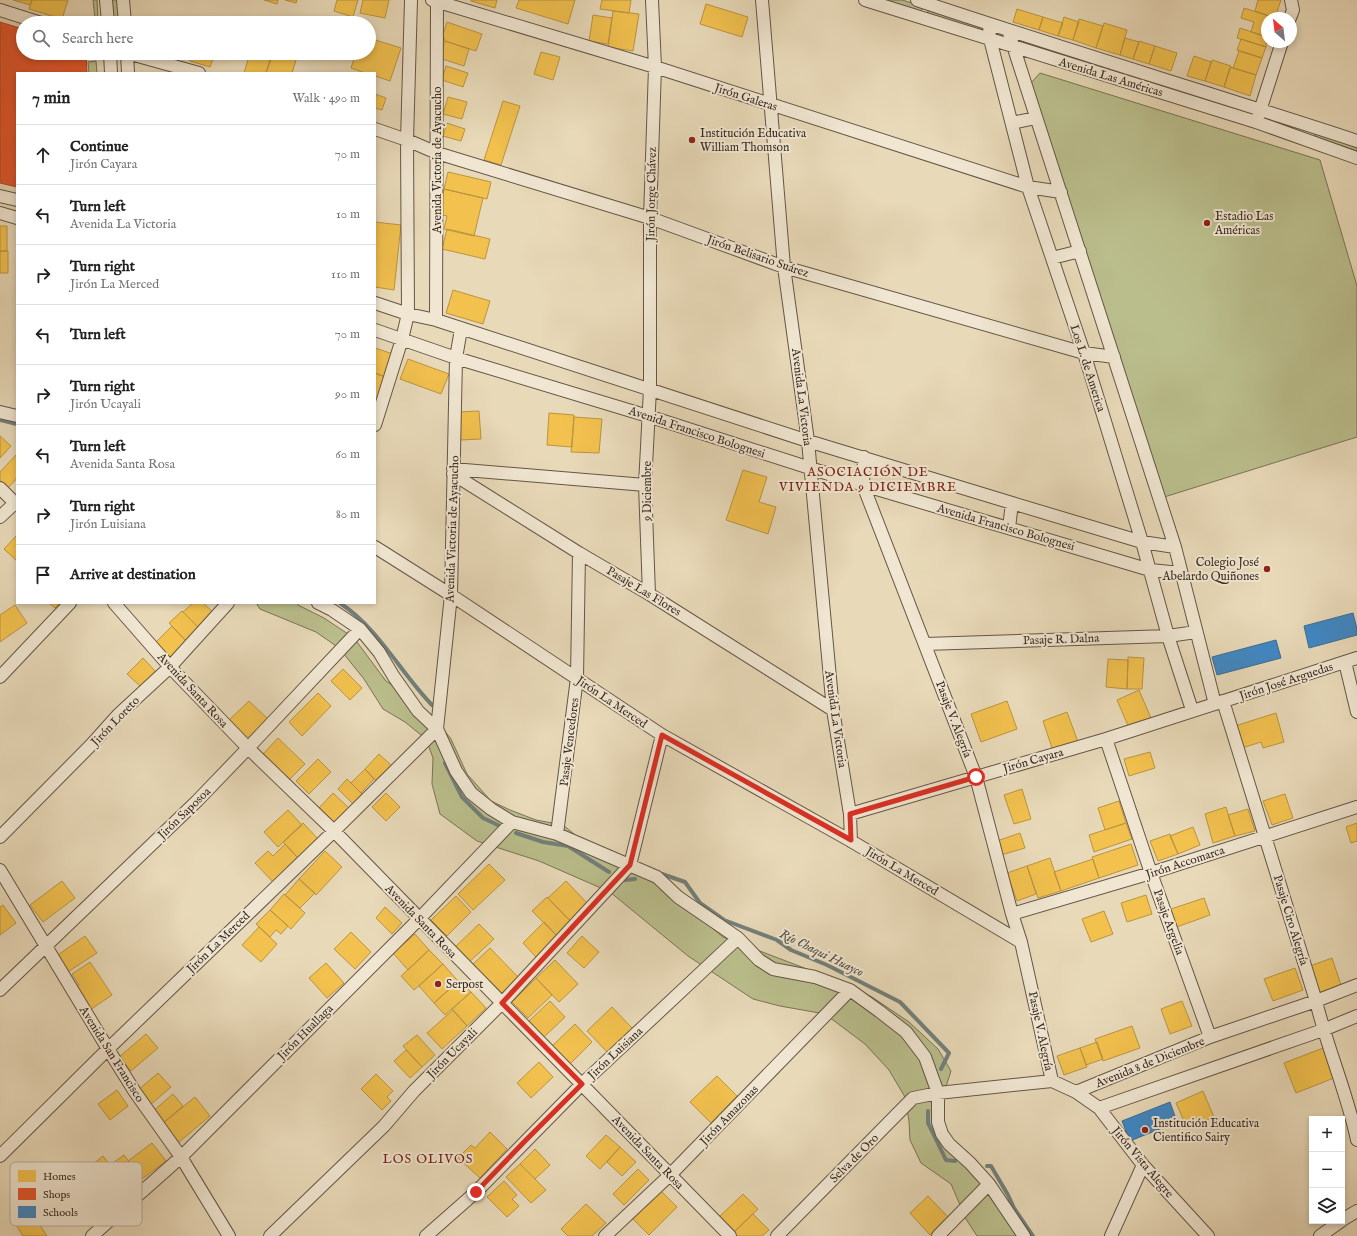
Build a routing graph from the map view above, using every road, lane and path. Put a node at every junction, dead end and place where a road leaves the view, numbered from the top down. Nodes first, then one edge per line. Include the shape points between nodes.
1 (106, 0) edge
2 (123, 0) edge
3 (411, 0) edge
4 (436, 0) edge
5 (652, 0) edge
6 (762, 0) edge
7 (865, 0) edge
8 (917, 0) edge
9 (1292, 0) edge
10 (0, 10) edge
11 (1292, 12) edge
12 (19, 16) edge
13 (107, 16) edge
14 (124, 16) edge
15 (989, 24) junction
16 (1008, 30) junction
17 (990, 39) junction
18 (1012, 46) junction
19 (1280, 48) edge
20 (110, 60) edge
21 (127, 60) edge
22 (152, 60) edge
23 (655, 67) junction
24 (111, 72) edge
25 (128, 72) edge
26 (195, 72) edge
27 (771, 105) junction
28 (1260, 109) junction
29 (1036, 118) junction
30 (1256, 122) junction
31 (1012, 123) junction
32 (376, 129) edge
33 (406, 140) junction
34 (1357, 141) edge
35 (437, 153) junction
36 (1357, 158) edge
37 (1028, 187) junction
38 (1061, 192) junction
39 (0, 196) edge
40 (16, 200) edge
41 (0, 213) edge
42 (16, 218) edge
43 (650, 218) junction
44 (1080, 251) junction
45 (1052, 258) junction
46 (784, 267) junction
47 (376, 303) edge
48 (408, 314) junction
49 (436, 320) junction
50 (461, 329) junction
51 (376, 330) edge
52 (402, 339) junction
53 (1084, 353) junction
54 (456, 358) junction
55 (1114, 358) junction
56 (650, 389) junction
57 (0, 412) edge
58 (16, 416) edge
59 (648, 416) junction
60 (376, 422) edge
61 (808, 441) junction
62 (864, 457) junction
63 (810, 469) junction
64 (453, 472) junction
65 (645, 485) junction
66 (863, 485) junction
67 (0, 488) edge
68 (1012, 503) junction
69 (16, 504) edge
70 (0, 517) edge
71 (1009, 528) junction
72 (1142, 542) junction
73 (1175, 547) junction
74 (376, 548) edge
75 (579, 553) junction
76 (1150, 570) junction
77 (1181, 573) junction
78 (649, 594) junction
79 (451, 595) junction
80 (69, 604) edge
81 (115, 604) edge
82 (227, 604) edge
83 (320, 604) edge
84 (360, 629) junction
85 (1196, 632) junction
86 (1168, 636) junction
87 (925, 644) junction
88 (1357, 658) edge
89 (1344, 662) junction
90 (170, 667) junction
91 (0, 677) edge
92 (577, 678) junction
93 (1219, 703) junction
94 (833, 710) junction
95 (1192, 710) junction
96 (1357, 712) edge
97 (437, 729) junction
98 (662, 735) junction
99 (1106, 739) junction
100 (248, 748) junction
101 (976, 777) junction
102 (1357, 808) edge
103 (850, 814) junction
104 (512, 822) junction
105 (334, 831) junction
106 (557, 834) junction
107 (0, 837) edge
108 (1265, 837) junction
109 (851, 840) junction
110 (630, 865) junction
111 (0, 870) edge
112 (1151, 873) junction
113 (1012, 914) junction
114 (419, 919) junction
115 (738, 938) junction
116 (1022, 942) junction
117 (46, 947) junction
118 (1357, 985) edge
119 (0, 990) edge
120 (850, 990) junction
121 (1316, 1001) junction
122 (502, 1003) junction
123 (1357, 1016) edge
124 (1323, 1030) junction
125 (1210, 1037) junction
126 (108, 1049) junction
127 (1052, 1081) junction
128 (582, 1084) junction
129 (1076, 1092) junction
130 (938, 1093) junction
131 (1099, 1108) junction
132 (1357, 1140) edge
133 (0, 1156) edge
134 (181, 1157) junction
135 (1143, 1165) junction
136 (671, 1174) junction
137 (989, 1184) junction
138 (142, 1192) edge
139 (1357, 1211) edge
140 (1345, 1219) edge
141 (1016, 1225) junction
142 (103, 1226) edge
143 (1334, 1232) edge
144 (92, 1236) edge
145 (229, 1236) edge
146 (270, 1236) edge
147 (426, 1236) edge
148 (605, 1236) edge
149 (730, 1236) edge
150 (777, 1236) edge
151 (938, 1236) edge
152 (1010, 1236) edge
153 (1024, 1236) edge
154 (1111, 1236) edge
155 (1208, 1236) edge
156 (1320, 1236) edge

1 - 13 street
2 - 14 street
3 - 33 street
4 - 23 street, Jirón Galeras
4 - 35 street, Avenida Victoria de Ayacucho
5 - 23 street, Jirón Jorge Chávez
6 - 27 street, Avenida La Victoria
7 - 17 street, Avenida Las Américas
8 - 15 street, Avenida Las Américas
9 - 11 street
10 - 12 street
15 - 16 street, Avenida Las Américas
15 - 17 street, Los L. de America
16 - 18 street
16 - 28 street, Avenida Las Américas
17 - 18 street, Avenida Las Américas
17 - 31 street, Los L. de America
18 - 29 street
18 - 30 street, Avenida Las Américas
19 - 28 street
20 - 24 street
21 - 25 street
22 - 26 street
23 - 27 street, Jirón Galeras
23 - 43 street, Jirón Jorge Chávez
27 - 37 street, Jirón Galeras
27 - 46 street, Avenida La Victoria
28 - 30 street
28 - 34 street, Avenida Las Américas
29 - 31 street
29 - 38 street
30 - 36 street, Avenida Las Américas
31 - 37 street, Los L. de America
32 - 33 street, Jirón Belisario Suárez
33 - 35 street, Jirón Belisario Suárez
33 - 48 street
35 - 43 street, Jirón Belisario Suárez
35 - 49 street, Avenida Victoria de Ayacucho
37 - 38 street, Jirón Galeras
37 - 45 street, Los L. de America
38 - 44 street
39 - 40 street
41 - 42 street
43 - 46 street, Jirón Belisario Suárez
43 - 56 street, Jirón Jorge Chávez
44 - 45 street
44 - 55 street
45 - 53 street, Los L. de America
46 - 53 street, Jirón Belisario Suárez
46 - 61 street, Avenida La Victoria
47 - 48 street, Avenida Francisco Bolognesi
48 - 49 street, Avenida Francisco Bolognesi
48 - 52 street
49 - 50 street, Avenida Francisco Bolognesi
50 - 54 street, Avenida Victoria de Ayacucho
50 - 56 street, Avenida Francisco Bolognesi
51 - 52 street, Avenida Francisco Bolognesi
52 - 54 street, Avenida Francisco Bolognesi
52 - 60 street
53 - 55 street, Jirón Belisario Suárez
53 - 72 street, Los L. de America
54 - 59 street, Avenida Francisco Bolognesi
54 - 64 street, Avenida Victoria de Ayacucho
55 - 73 street
56 - 59 street, 9 Diciembre
56 - 61 street, Avenida Francisco Bolognesi
57 - 58 street
59 - 63 street, Avenida Francisco Bolognesi
59 - 65 street, 9 Diciembre
61 - 62 street, Avenida Francisco Bolognesi
61 - 63 street, Avenida La Victoria
62 - 66 street, Pasaje V. Alegría
62 - 68 street, Avenida Francisco Bolognesi
63 - 66 street, Avenida Francisco Bolognesi
63 - 94 street, Avenida La Victoria
64 - 65 street
64 - 75 street, Pasaje Las Flores
64 - 79 street, Avenida Victoria de Ayacucho
65 - 78 street, 9 Diciembre
66 - 71 street, Avenida Francisco Bolognesi
66 - 87 street, Pasaje V. Alegría
67 - 69 street
68 - 71 street
68 - 72 street, Avenida Francisco Bolognesi
69 - 70 street
71 - 76 street, Avenida Francisco Bolognesi
72 - 73 street, Avenida Francisco Bolognesi
72 - 76 street, Los L. de America
73 - 77 street
74 - 79 street, Jirón La Merced
75 - 78 street, Pasaje Las Flores
75 - 92 street, Pasaje Vencedores
76 - 77 street, Avenida Francisco Bolognesi
76 - 86 street, Los L. de America
77 - 85 street
78 - 94 street, Pasaje Las Flores
79 - 92 street, Jirón La Merced
79 - 97 street, Avenida Victoria de Ayacucho
80 - 91 street
81 - 90 street, Avenida Santa Rosa
82 - 90 street, Jirón Loreto
83 - 84 street
84 - 97 street via 379,652 418,711
84 - 100 street, Jirón Saposoa
85 - 86 street, Pasaje R. Dalna
85 - 93 street
86 - 87 street, Pasaje R. Dalna
86 - 95 street, Los L. de America
87 - 101 street, Pasaje V. Alegría
88 - 89 street, Jirón José Arguedas
89 - 93 street, Jirón José Arguedas
89 - 96 street
90 - 100 street, Avenida Santa Rosa
90 - 107 street, Jirón Loreto via 118,715
92 - 98 street, Jirón La Merced
92 - 106 street, Pasaje Vencedores
93 - 95 street, Jirón Cayara
93 - 108 street, Pasaje Ciro Alegría
94 - 103 street, Avenida La Victoria
95 - 99 street, Jirón Cayara
97 - 104 street via 456,771 471,793
97 - 105 street, Jirón La Merced
98 - 109 street, Jirón La Merced
98 - 110 street
99 - 101 street, Jirón Cayara
99 - 112 street, Pasaje Argelia
100 - 105 street, Avenida Santa Rosa
100 - 117 street, Jirón Saposoa
101 - 103 street, Jirón Cayara
101 - 113 street, Pasaje V. Alegría
102 - 108 street, Jirón Accomarca
103 - 109 street, Avenida La Victoria
104 - 106 street
104 - 114 street, Jirón Huallaga
105 - 114 street, Avenida Santa Rosa
105 - 126 street, Jirón La Merced
106 - 110 street
108 - 112 street, Jirón Accomarca
108 - 121 street, Pasaje Ciro Alegría
109 - 116 street, Jirón La Merced
110 - 115 street via 657,877 678,896
110 - 122 street, Jirón Ucayali
111 - 117 street, Avenida San Francisco
112 - 113 street, Jirón Accomarca
112 - 125 street, Pasaje Argelia
113 - 116 street, Pasaje V. Alegría
114 - 122 street, Avenida Santa Rosa
114 - 134 street, Jirón Huallaga
115 - 120 street via 759,960 773,969 815,977
115 - 128 street, Jirón Luisiana
116 - 127 street, Pasaje V. Alegría
117 - 119 street, Jirón Saposoa
117 - 126 street, Avenida San Francisco
118 - 121 street, Avenida 8 de Diciembre
120 - 130 street via 906,1032 925,1057
120 - 136 street, Jirón Amazonas
121 - 124 street, Pasaje Ciro Alegría
121 - 125 street, Avenida 8 de Diciembre
122 - 128 street, Avenida Santa Rosa
122 - 146 street, Jirón Ucayali via 414,1091 384,1126
123 - 124 street, Avenida 8 de Diciembre
124 - 131 street, Avenida 8 de Diciembre
124 - 132 street, Pasaje Ciro Alegría via 1353,1120
125 - 129 street, Avenida 8 de Diciembre
126 - 133 street, Jirón La Merced
126 - 134 street, Avenida San Francisco
127 - 129 street
127 - 130 street
128 - 136 street, Avenida Santa Rosa
128 - 147 street, Jirón Luisiana via 476,1192
129 - 131 street, Jirón Vista Alegre
130 - 137 street via 938,1122 942,1134
130 - 150 street, Selva de Oro via 913,1098
131 - 135 street, Jirón Vista Alegre
134 - 138 street, Jirón Huallaga
134 - 145 street, Avenida San Francisco
135 - 154 street
135 - 155 street, Jirón Vista Alegre
136 - 148 street, Jirón Amazonas
136 - 149 street, Avenida Santa Rosa
137 - 141 street
137 - 151 street
139 - 140 street
141 - 152 street
141 - 153 street
142 - 144 street, Jirón Huallaga
143 - 156 street

